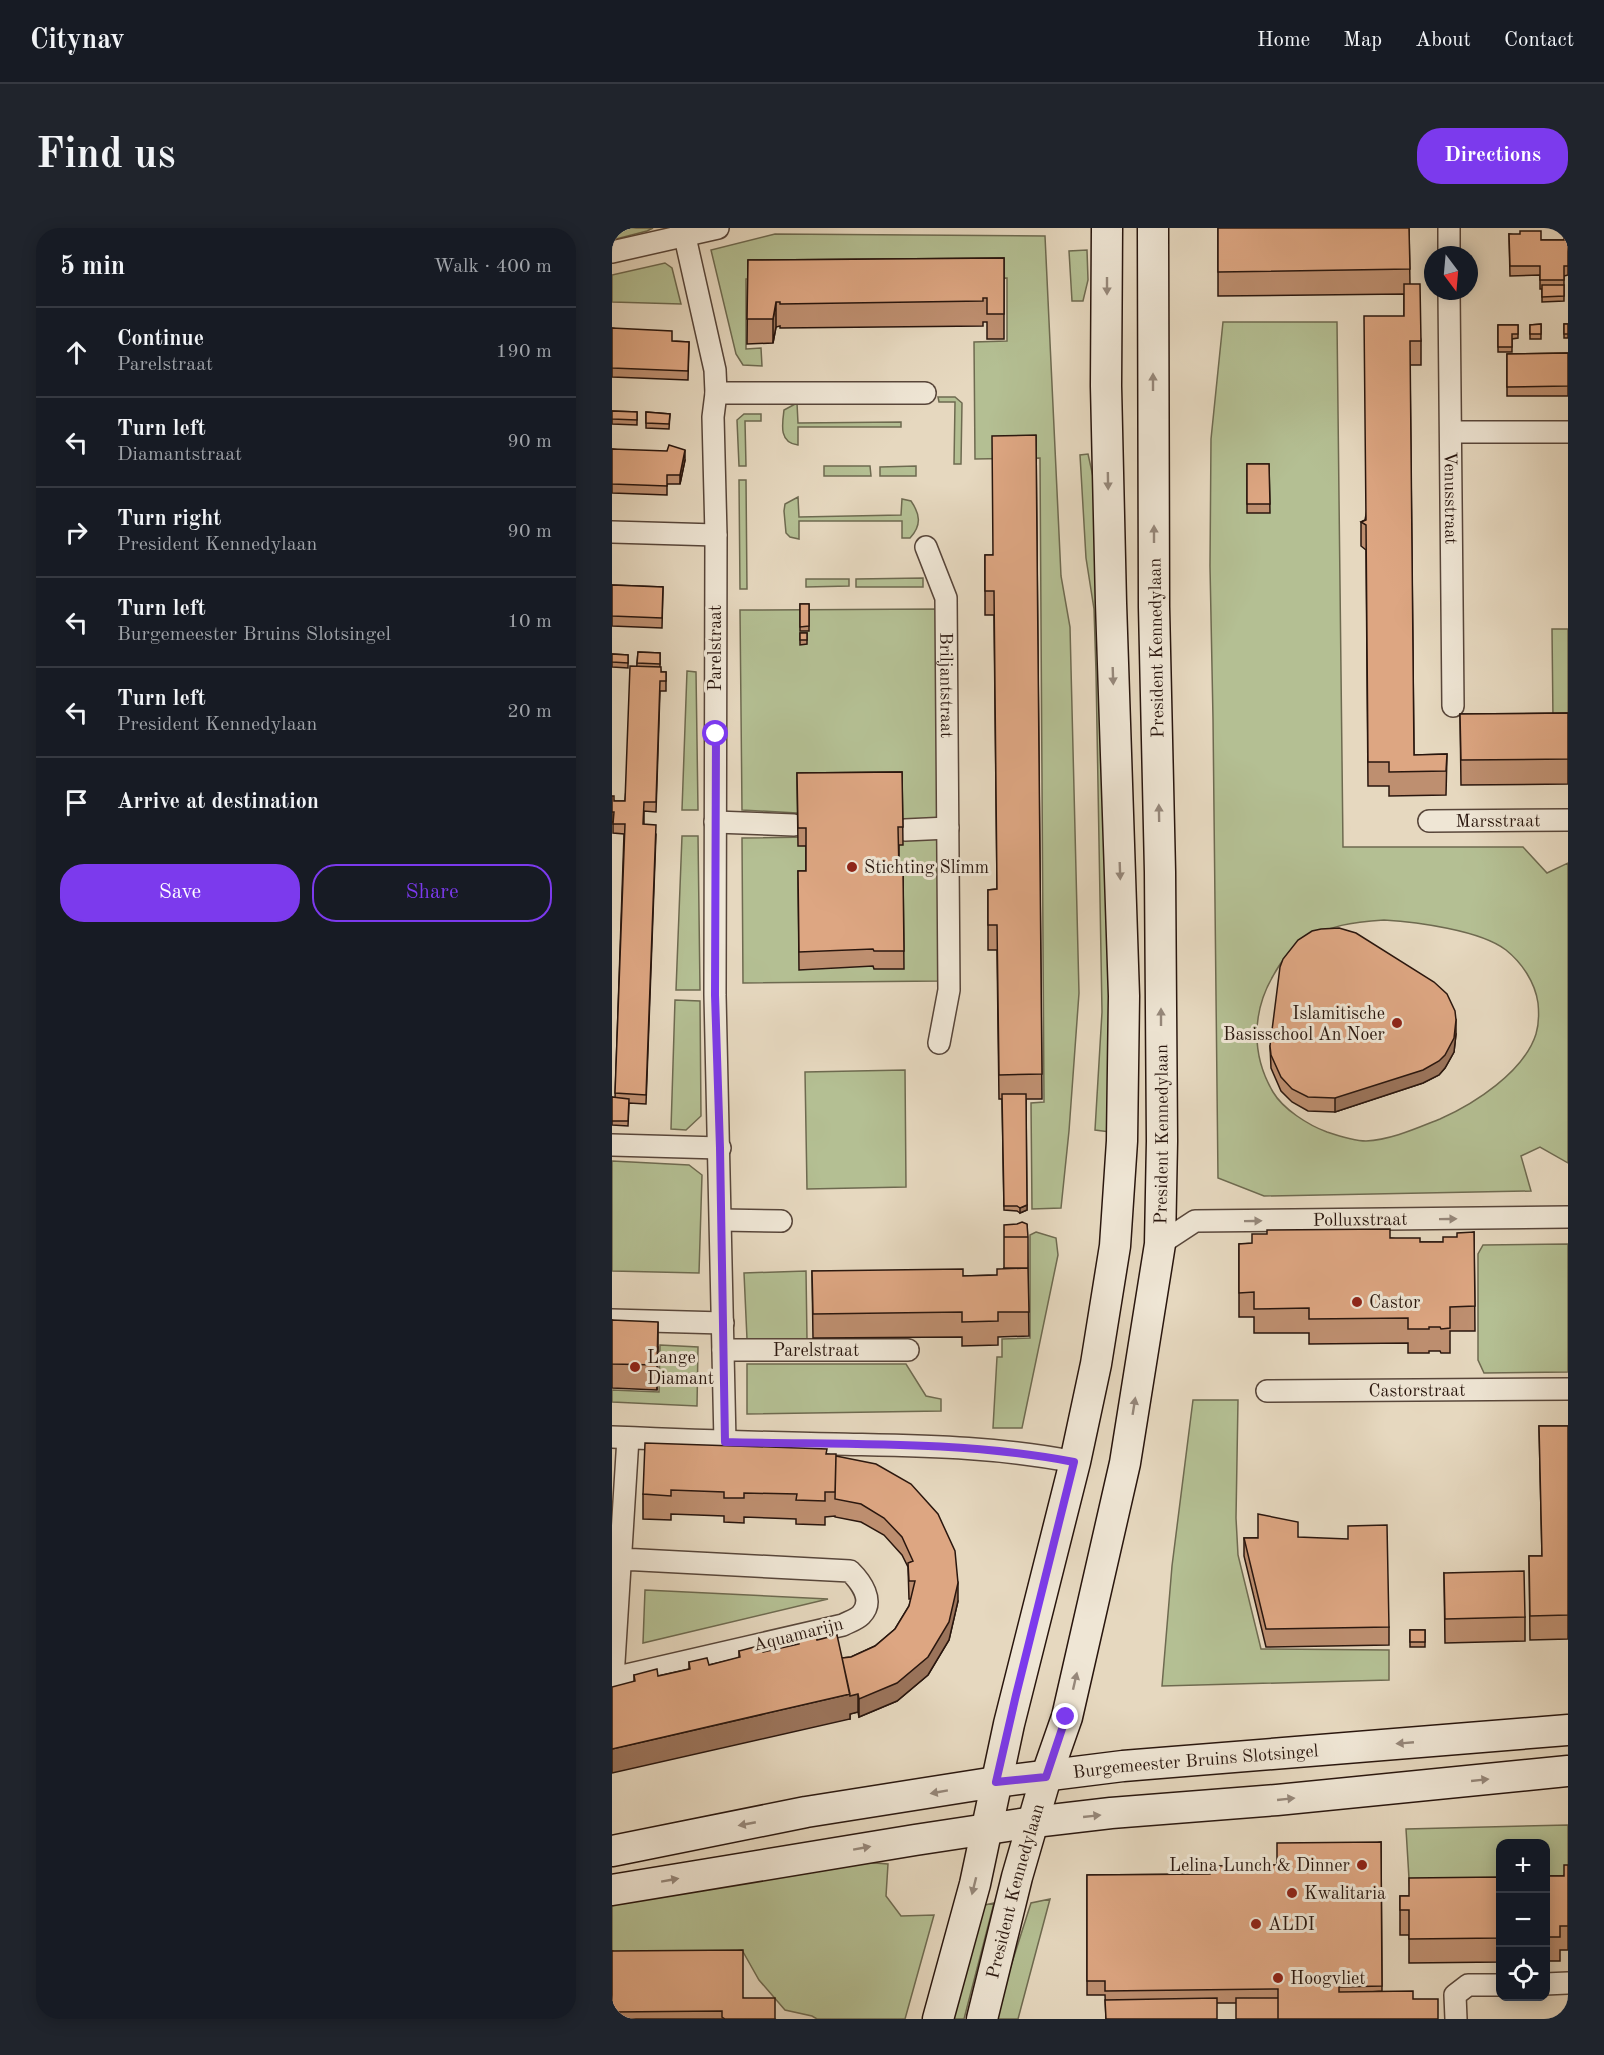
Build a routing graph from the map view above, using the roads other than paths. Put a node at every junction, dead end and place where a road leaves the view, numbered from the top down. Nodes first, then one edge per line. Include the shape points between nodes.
1 (718, 228) edge
2 (1107, 228) edge
3 (1153, 228) edge
4 (1449, 228) edge
5 (685, 237) junction
6 (1449, 246) edge
7 (612, 252) edge
8 (1449, 300) edge
9 (716, 393) junction
10 (926, 393) dead end
11 (1450, 432) junction
12 (1568, 432) edge
13 (612, 532) edge
14 (716, 535) junction
15 (926, 547) dead end
16 (1453, 706) dead end
17 (1568, 820) edge
18 (1429, 821) dead end
19 (715, 822) junction
20 (794, 825) dead end
21 (948, 828) junction
22 (905, 830) edge
23 (939, 1043) dead end
24 (612, 1145) edge
25 (720, 1148) junction
26 (1568, 1217) edge
27 (721, 1220) junction
28 (781, 1221) dead end
29 (1160, 1244) junction
30 (612, 1320) edge
31 (723, 1323) junction
32 (723, 1350) junction
33 (908, 1350) dead end
34 (1568, 1389) edge
35 (1267, 1391) dead end
36 (620, 1438) edge
37 (725, 1442) junction
38 (1074, 1462) junction
39 (621, 1559) junction
40 (1568, 1730) edge
41 (1568, 1772) edge
42 (1046, 1777) junction
43 (996, 1782) junction
44 (1034, 1822) junction
45 (986, 1829) junction
46 (612, 1851) edge
47 (612, 1890) edge
48 (1568, 1983) edge
49 (1550, 1984) edge
50 (1496, 1985) edge
51 (938, 2019) edge
52 (982, 2019) edge
53 (1456, 2019) edge

1 - 5 street
2 -> 38 main road, President Kennedylaan via 1111,603 1125,996 1122,1141 1115,1246 1096,1364
29 -> 3 main road, President Kennedylaan
4 - 6 street
5 - 7 street
5 - 9 street, Parelstraat via 715,370
8 - 11 street, Venusstraat
9 - 10 street
9 - 14 street, Parelstraat
11 - 12 street
11 - 16 street, Venusstraat
13 - 14 street
14 - 19 street, Parelstraat
15 - 21 street, Briljantstraat via 946,598
17 - 18 street, Marsstraat
19 - 20 street
19 - 25 street, Parelstraat
21 - 22 street
21 - 23 street, Briljantstraat via 949,990
24 - 25 street
25 - 27 street, Parelstraat
29 -> 26 street, Polluxstraat via 1195,1221
27 - 28 street
27 - 31 street, Parelstraat
42 -> 29 main road, President Kennedylaan via 1066,1717 1125,1463
30 - 31 street
31 - 32 street, Parelstraat
32 - 33 street, Parelstraat
32 - 37 street, Parelstraat
34 - 35 street, Castorstraat
36 - 37 street
36 - 39 street, Aquamarijn
37 - 38 street via 964,1447
38 - 43 main road, President Kennedylaan
39 - 39 street, Aquamarijn via 850,1571 863,1585 867,1602 862,1615 843,1625 613,1678
40 -> 42 main road, Burgemeester Bruins Slotsingel via 1133,1765
44 -> 41 main road
42 - 43 main road, Burgemeester Bruins Slotsingel
42 - 44 main road, President Kennedylaan
43 - 45 main road, President Kennedylaan
43 -> 46 main road, Burgemeester Bruins Slotsingel via 806,1812
44 - 45 main road
44 - 52 main road, President Kennedylaan
47 -> 45 main road
45 -> 51 main road, President Kennedylaan
48 - 49 street
50 - 53 street via 1468,1986 1455,1995

